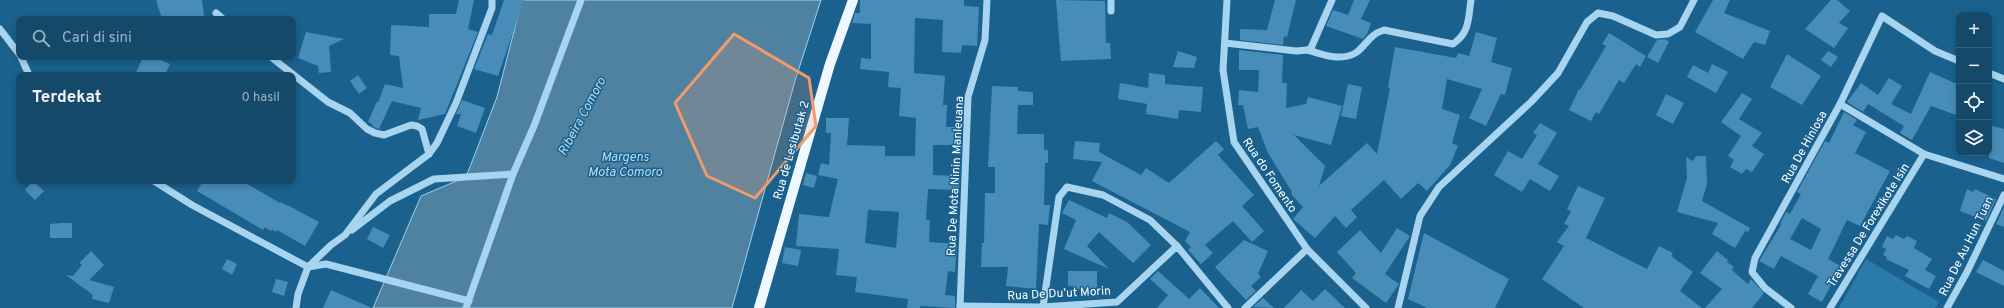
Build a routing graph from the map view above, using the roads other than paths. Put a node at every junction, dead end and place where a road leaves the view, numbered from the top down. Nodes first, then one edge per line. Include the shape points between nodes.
1 (492, 0) edge
2 (581, 0) edge
3 (853, 0) edge
4 (987, 0) edge
5 (1111, 0) edge
6 (1227, 0) edge
7 (1332, 0) edge
8 (1471, 0) edge
9 (1694, 0) edge
10 (1111, 11) dead end
11 (216, 14) dead end
12 (219, 16) edge
13 (0, 29) edge
14 (1225, 42) junction
15 (16, 50) edge
16 (1308, 50) junction
17 (22, 60) edge
18 (275, 60) edge
19 (1956, 60) edge
20 (28, 72) edge
21 (290, 72) edge
22 (1992, 74) edge
23 (296, 77) edge
24 (2004, 79) edge
25 (1840, 104) junction
26 (429, 154) junction
27 (1924, 154) junction
28 (513, 174) junction
29 (2004, 179) edge
30 (159, 184) edge
31 (2004, 195) edge
32 (345, 235) junction
33 (1177, 246) junction
34 (1307, 249) junction
35 (308, 268) junction
36 (468, 304) edge
37 (960, 307) edge
38 (1044, 307) junction
39 (296, 308) edge
40 (759, 308) edge
41 (1228, 308) edge
42 (1245, 308) edge
43 (1366, 308) edge
44 (1398, 308) edge
45 (1791, 308) edge
46 (1830, 308) edge
47 (1947, 308) edge

1 - 26 street via 492,8 456,103
2 - 28 street via 534,126
3 - 40 main road, Rua de Lesibutak 2 via 830,64
4 - 37 street, Rua De Mota Ninin Manleuana via 985,40 968,96
5 - 10 street
6 - 14 street, Rua do Fomento
7 - 16 street
8 - 16 street via 1467,29 1463,37 1453,44 1384,30 1374,34 1357,52 1347,56 1327,56
9 - 44 street via 1680,27 1668,34 1656,34 1613,16 1598,14 1587,22 1558,73 1531,102 1439,187 1420,216
11 - 12 street
13 - 15 street
14 - 16 street
14 - 34 street, Rua do Fomento via 1223,70 1234,142
17 - 20 street
18 - 21 street
19 - 25 street via 1935,51 1882,16
22 - 24 street
23 - 26 street via 328,102 350,112 367,129 375,133 384,135 411,125 417,126 422,130
25 - 27 street, Rua De Hinlosa
25 - 45 street, Rua De Hinlosa via 1755,258 1752,272 1765,288
26 - 32 street via 376,194
27 - 29 street, Rua De Hinlosa
27 - 46 street, Travessa De Forexikote Isin
28 - 32 street via 434,179 390,201
28 - 36 street
30 - 35 street
31 - 47 street, Rua De Au Hun Tuan via 1968,272
32 - 35 street
33 - 38 street, Rua De Du’ut Morin via 1117,302
33 - 38 street via 1143,216 1103,195 1067,187 1059,197
33 - 41 street
34 - 42 street
34 - 43 street, Rua do Fomento
35 - 36 street via 326,264
35 - 39 street via 298,294
37 - 38 street, Rua De Du’ut Morin

